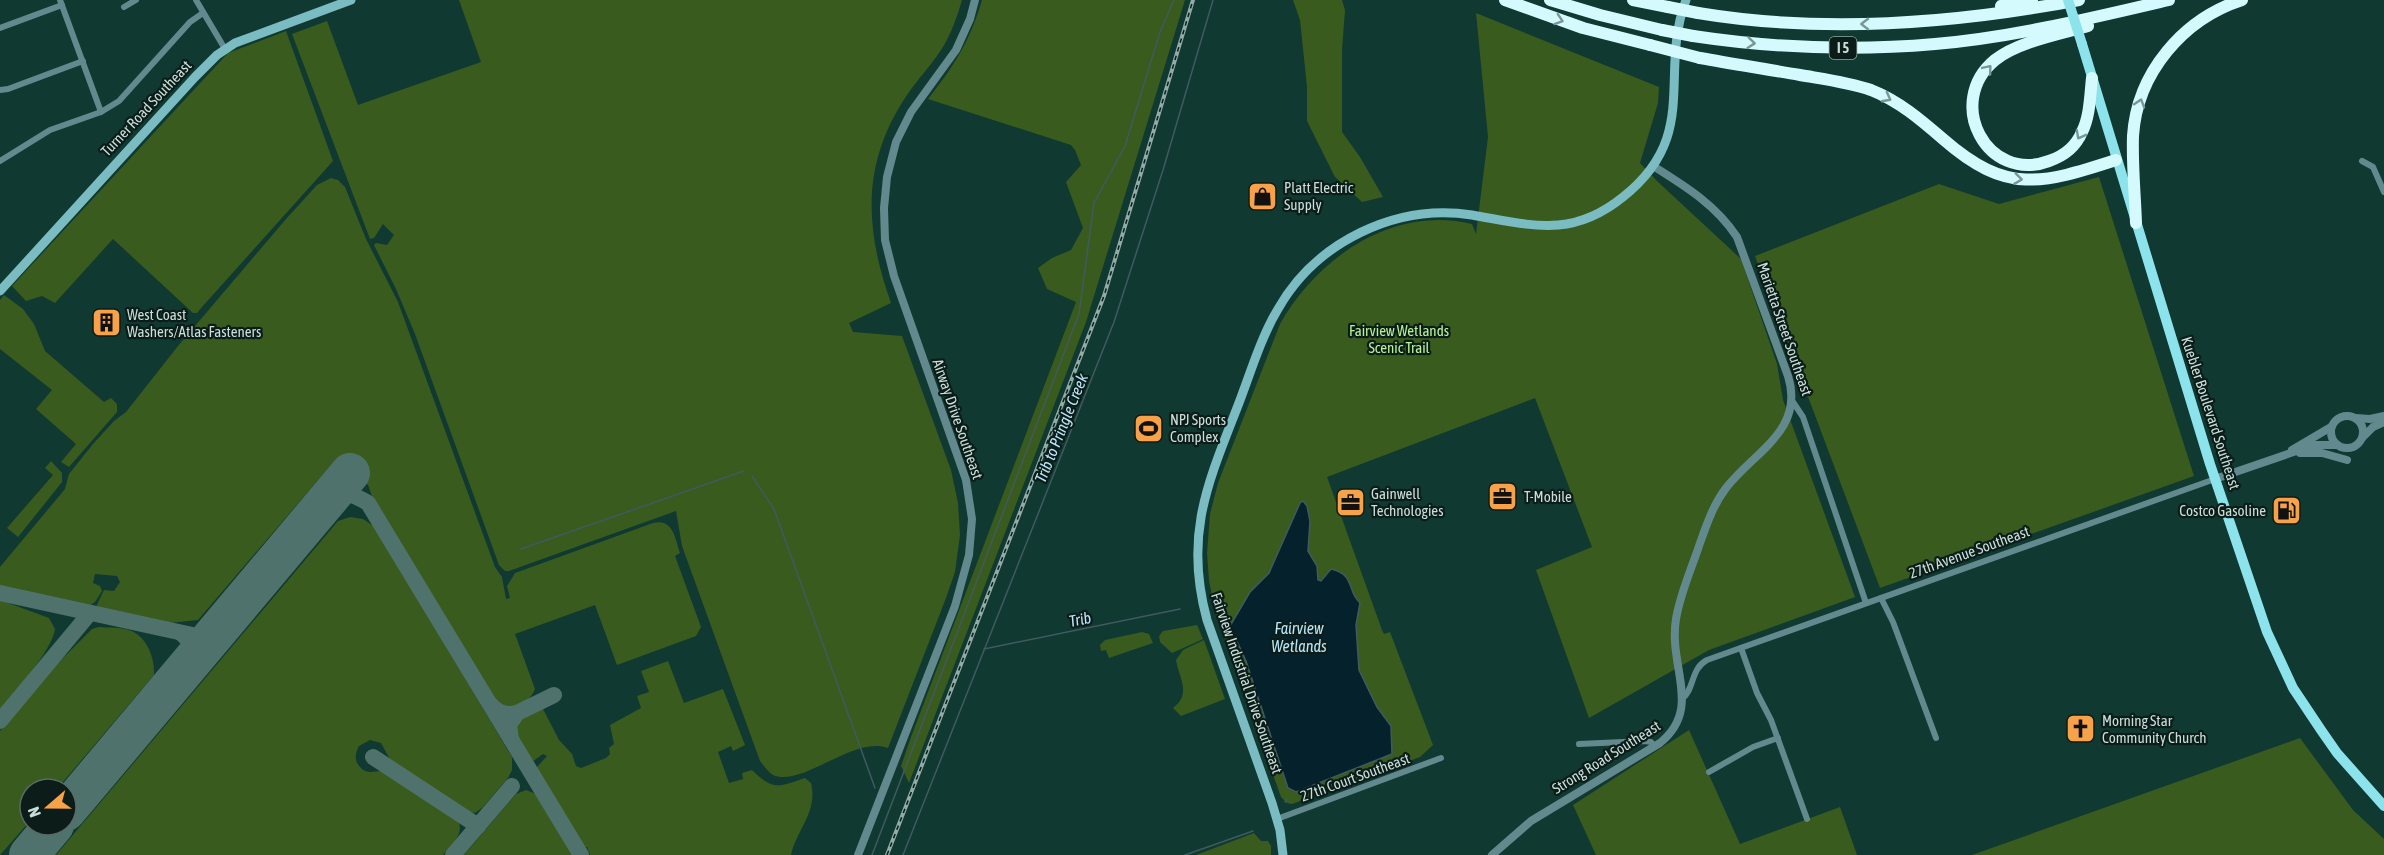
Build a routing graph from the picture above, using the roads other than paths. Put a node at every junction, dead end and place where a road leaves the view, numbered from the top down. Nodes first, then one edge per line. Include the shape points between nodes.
1 (136, 0) edge
2 (196, 0) edge
3 (351, 0) edge
4 (975, 0) edge
5 (1504, 0) edge
6 (1550, 0) edge
7 (1633, 0) edge
8 (1686, 0) edge
9 (2032, 0) edge
10 (2068, 0) edge
11 (2079, 0) edge
12 (2169, 0) edge
13 (2242, 0) edge
14 (61, 3) edge
15 (124, 7) dead end
16 (2130, 9) junction
17 (203, 13) junction
18 (1923, 21) junction
19 (0, 28) edge
20 (225, 49) junction
21 (83, 61) junction
22 (2092, 78) junction
23 (0, 90) edge
24 (101, 112) junction
25 (2116, 160) junction
26 (0, 161) edge
27 (2362, 161) dead end
28 (1653, 166) junction
29 (2384, 192) edge
30 (2136, 224) junction
31 (0, 290) edge
32 (1793, 402) junction
33 (2384, 416) edge
34 (2356, 418) junction
35 (2384, 422) edge
36 (2331, 427) junction
37 (2361, 439) junction
38 (2337, 445) junction
39 (2286, 454) junction
40 (2347, 460) dead end
41 (2216, 479) junction
42 (1881, 598) junction
43 (1866, 603) junction
44 (1741, 648) junction
45 (1682, 699) junction
46 (1778, 738) junction
47 (1936, 738) dead end
48 (1579, 744) dead end
49 (1654, 746) junction
50 (1441, 759) dead end
51 (1709, 772) dead end
52 (2384, 806) edge
53 (1277, 819) junction
54 (1807, 819) dead end
55 (858, 855) edge
56 (1283, 855) edge
57 (1492, 855) edge

1 - 15 street
2 - 17 street
3 - 20 main road, Turner Road Southeast
4 - 55 street, Airway Drive Southeast via 956,50 915,106 896,142 885,187 884,219 894,276 966,480 972,519 970,548 955,606
5 -> 25 highway, I 5, bridge via 1583,28 1700,58 1833,80 1869,90 1908,111 1965,157 2007,177 2055,178
6 -> 16 highway, I 5, bridge via 1693,36 1799,47 1904,47 1992,37
18 -> 7 highway, I 5, bridge via 1782,23
8 - 28 main road, Fairview Industrial Drive Southeast via 1676,39 1674,111 1669,133
9 - 18 highway
10 - 22 main road, Kuebler Boulevard Southeast, bridge
11 - 18 highway, I 5 via 1984,17
12 - 16 highway, I 5
30 -> 13 highway via 2133,134 2148,81 2165,53 2195,23
14 - 19 street
14 - 21 street
22 -> 16 highway via 2083,131 2068,152 2056,159 2029,165 2015,163 1991,150 1978,132 1972,105 1974,91 1994,61 2012,50 2108,21
17 - 20 street
17 - 24 street via 190,22 119,101
20 - 31 main road, Turner Road Southeast
21 - 23 street
21 - 24 street
22 - 25 main road, Kuebler Boulevard Southeast
24 - 26 street via 50,130
25 - 30 main road, Kuebler Boulevard Southeast
27 - 29 street via 2373,167
28 - 32 street, Marietta Street Southeast via 1706,201 1737,237 1788,376
28 - 53 main road, Fairview Industrial Drive Southeast via 1613,204 1566,224 1530,226 1447,213 1380,224 1346,240 1319,259 1277,309 1208,481 1200,515 1197,557 1207,620
30 - 41 main road, Kuebler Boulevard Southeast
32 - 43 street, Marietta Street Southeast via 1803,417
32 - 45 street, Strong Road Southeast via 1784,427 1730,483 1711,512 1675,620 1674,646
33 - 34 street
34 - 36 street via 2341,416
34 - 37 street via 2362,426
35 - 37 street
36 - 38 street via 2331,437
36 - 39 street, 27th Avenue Southeast
37 - 38 street via 2350,448
38 - 39 street, 27th Avenue Southeast via 2314,445
39 - 40 street via 2322,453
39 - 41 street, 27th Avenue Southeast
41 - 42 street, 27th Avenue Southeast
41 - 52 main road, Kuebler Boulevard Southeast via 2255,600 2285,673 2337,753
42 - 43 street, 27th Avenue Southeast
42 - 47 street
43 - 44 street, 27th Avenue Southeast
44 - 45 street, 27th Avenue Southeast via 1701,663
44 - 46 street via 1756,693
45 - 49 street, Strong Road Southeast via 1676,727
46 - 51 street
46 - 54 street
48 - 49 street via 1645,741
49 - 57 street, Strong Road Southeast via 1531,820
50 - 53 street, 27th Court Southeast
53 - 56 main road, Fairview Industrial Drive Southeast

